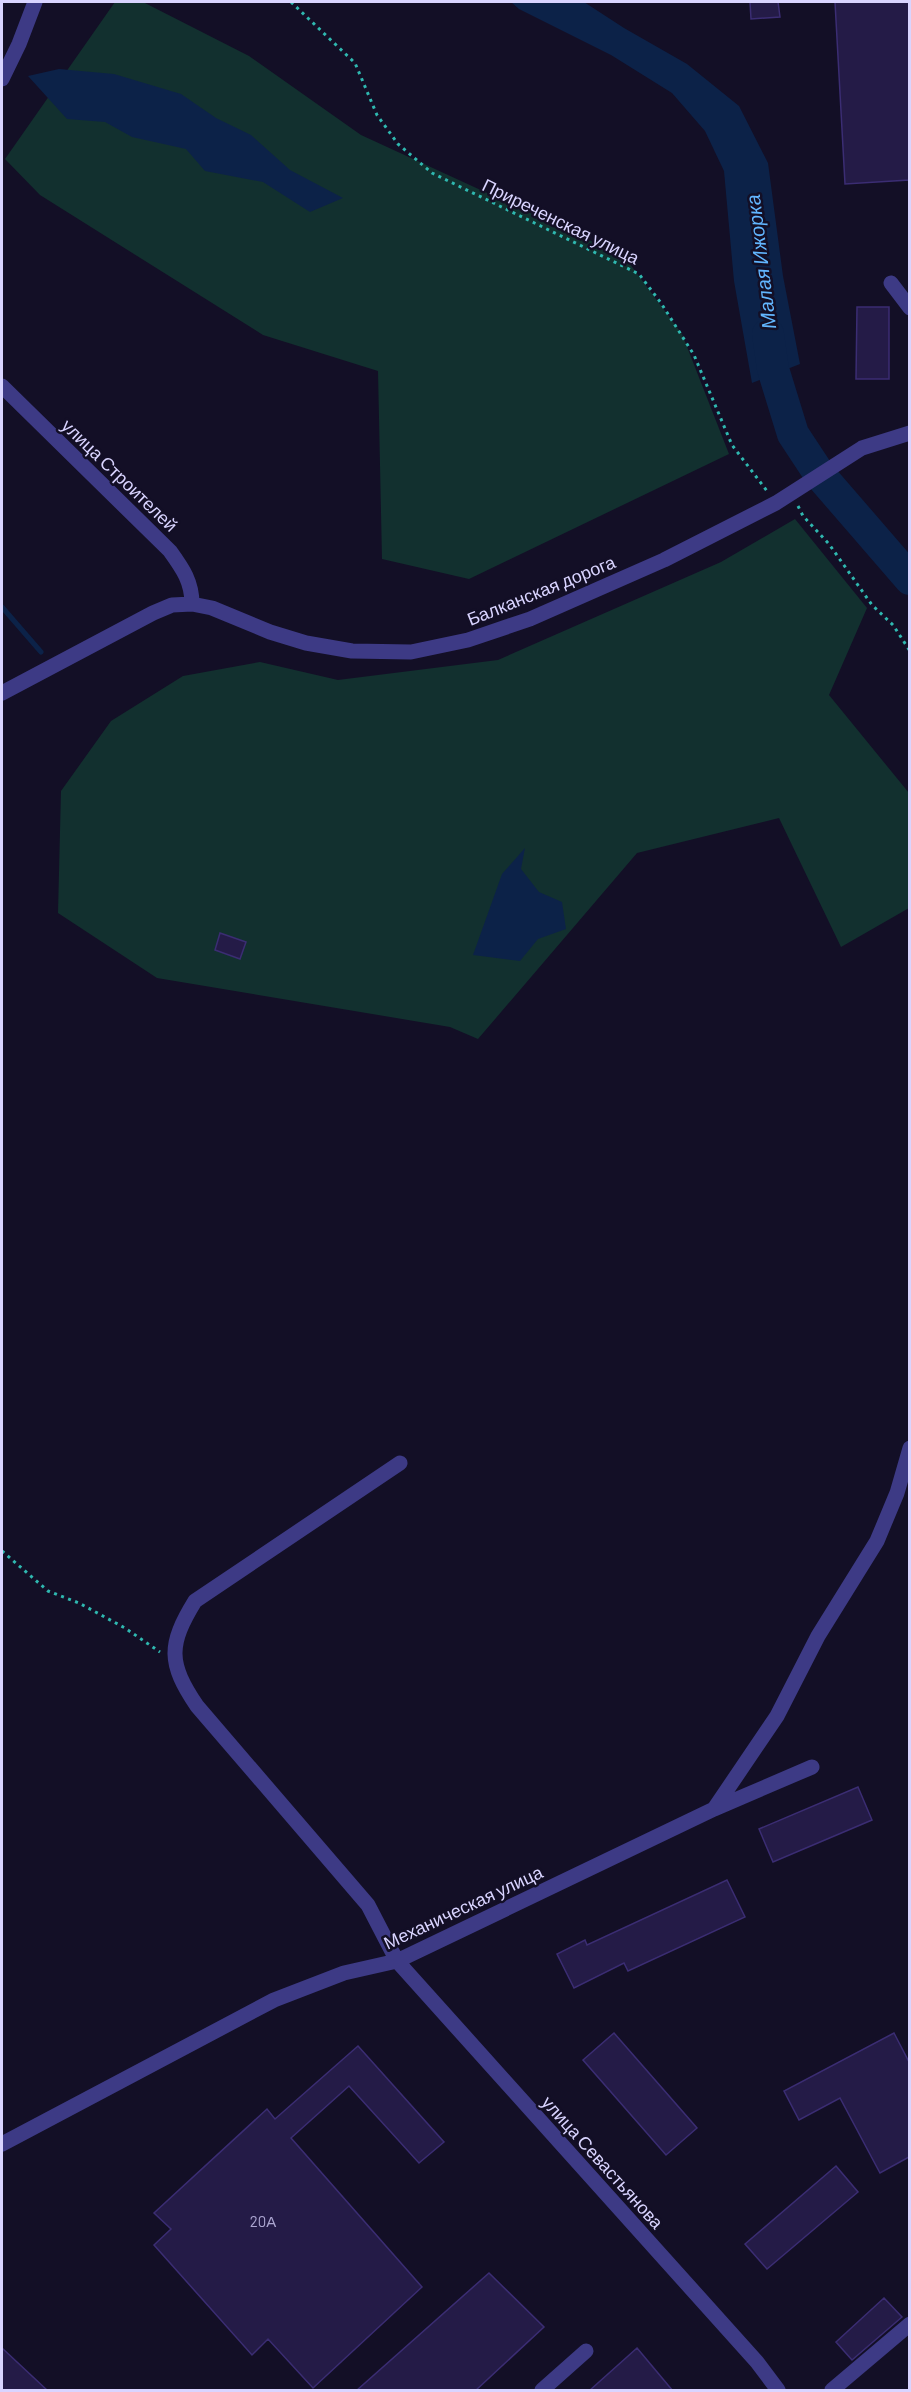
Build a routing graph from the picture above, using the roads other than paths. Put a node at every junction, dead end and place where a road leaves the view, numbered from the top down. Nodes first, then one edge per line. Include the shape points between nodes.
1 (35, 2) edge
2 (2, 79) edge
3 (891, 283) dead end
4 (909, 308) edge
5 (2, 386) edge
6 (909, 433) edge
7 (192, 604) junction
8 (2, 693) edge
9 (909, 1448) edge
10 (400, 1463) dead end
11 (812, 1767) dead end
12 (714, 1809) junction
13 (397, 1961) junction
14 (3, 2139) edge
15 (909, 2324) edge
16 (586, 2351) dead end
17 (542, 2391) edge
18 (778, 2391) edge
19 (832, 2391) edge

1 - 2 street
3 - 4 street
5 - 7 street, улица Строителей via 170,551 187,575
6 - 7 street, Балканская дорога via 862,448 776,503 664,560 530,619 468,640 411,652 352,651 306,643
7 - 8 street, Балканская дорога via 172,605 153,613
9 - 12 street via 897,1493 877,1541 818,1636 777,1716
10 - 13 street, улица Севастьянова via 195,1601 180,1626 175,1646 176,1667 197,1706 368,1905
11 - 12 street, Механическая улица
12 - 13 street, Механическая улица
13 - 14 street, Механическая улица via 344,1973 274,2000
13 - 18 street, улица Севастьянова via 757,2362
15 - 19 street
16 - 17 street

